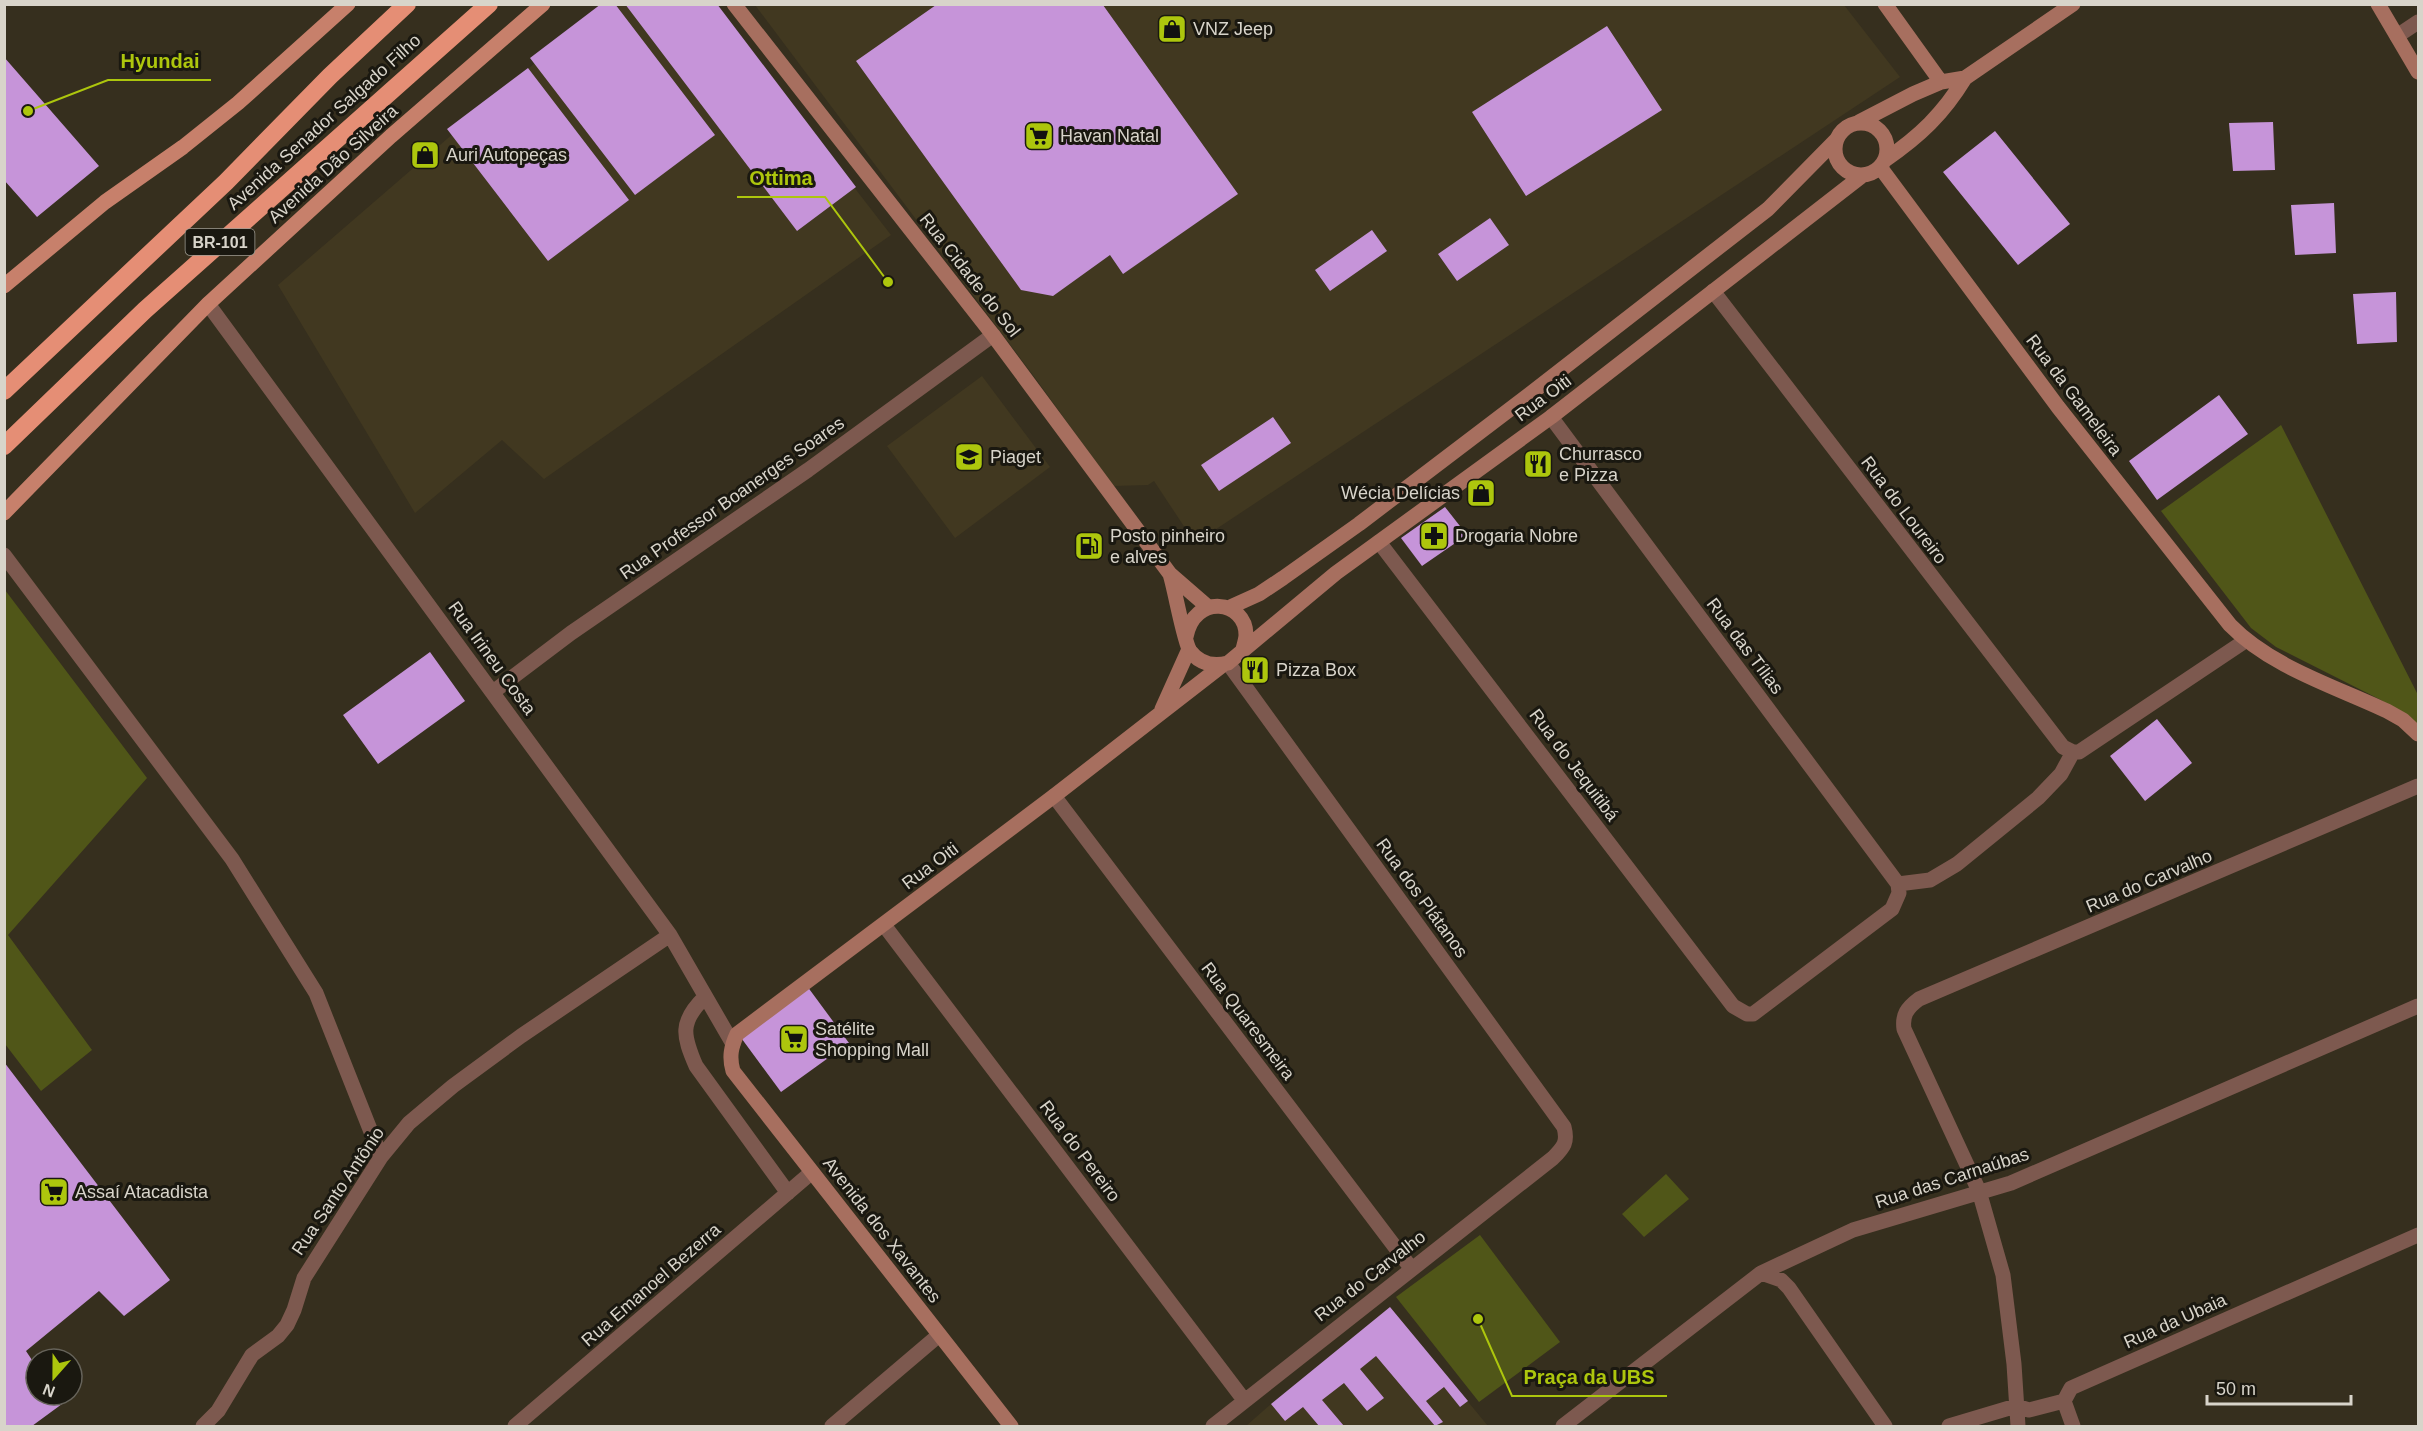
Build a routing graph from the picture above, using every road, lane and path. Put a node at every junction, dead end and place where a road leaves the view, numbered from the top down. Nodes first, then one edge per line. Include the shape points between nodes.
1 (348, 4) edge
2 (407, 4) edge
3 (489, 4) edge
4 (543, 4) edge
5 (734, 4) edge
6 (1885, 4) edge
7 (2073, 4) edge
8 (2378, 4) edge
9 (2418, 22) edge
10 (2397, 36) junction
11 (2418, 72) edge
12 (1965, 78) junction
13 (1941, 82) junction
14 (1860, 122) junction
15 (1837, 139) junction
16 (1882, 163) junction
17 (1863, 175) junction
18 (4, 286) edge
19 (1713, 291) junction
20 (208, 304) junction
21 (993, 335) junction
22 (4, 391) edge
23 (1551, 417) junction
24 (4, 446) edge
25 (4, 513) edge
26 (1379, 542) junction
27 (4, 555) edge
28 (1170, 574) junction
29 (1208, 607) junction
30 (1228, 608) junction
31 (2245, 640) junction
32 (1188, 643) junction
33 (1243, 649) junction
34 (1226, 664) junction
35 (493, 692) junction
36 (1161, 712) junction
37 (2418, 734) edge
38 (2070, 751) junction
39 (2418, 786) edge
40 (1054, 796) junction
41 (1898, 884) junction
42 (884, 925) junction
43 (670, 935) junction
44 (705, 997) junction
45 (2418, 1006) edge
46 (732, 1049) junction
47 (381, 1157) junction
48 (1553, 1158) joint
49 (812, 1172) junction
50 (1979, 1191) junction
51 (788, 1193) junction
52 (2418, 1235) edge
53 (1412, 1268) junction
54 (1761, 1273) junction
55 (939, 1335) junction
56 (1244, 1400) junction
57 (2064, 1401) junction
58 (2016, 1406) junction
59 (203, 1426) edge
60 (515, 1426) edge
61 (832, 1426) edge
62 (1011, 1426) edge
63 (1213, 1426) edge
64 (1563, 1426) edge
65 (1885, 1426) edge
66 (1949, 1426) edge
67 (2018, 1426) edge
68 (2073, 1426) edge

1 - 18 main road via 238,103 105,202
2 - 22 highway, Avenida Senador Salgado Filho / BR-101
3 - 24 highway, Avenida Senador Salgado Filho / BR-101 via 145,310
4 - 20 main road, Avenida Dão Silveira via 391,136
5 - 21 main road, Rua Cidade do Sol
6 - 13 main road
7 - 12 main road
8 - 10 main road
9 - 10 street
10 - 11 main road
12 - 13 main road
12 - 16 main road via 1934,121
13 - 14 main road
14 - 15 main road via 1848,126
14 - 16 main road via 1882,133 1888,148
15 - 17 main road via 1835,152 1842,166
15 - 30 main road, Rua Oiti via 1768,209 1530,394 1291,573
16 - 17 main road
16 - 31 main road, Rua da Gameleira via 2058,407
17 - 19 main road, Rua Oiti
19 - 23 main road, Rua Oiti
19 - 38 street, Rua do Loureiro via 2062,747
20 - 25 main road, Avenida Dão Silveira
20 - 35 street, Rua Irineu Costa
21 - 28 main road, Rua Cidade do Sol
21 - 35 street, Rua Professor Boanerges Soares
23 - 26 main road, Rua Oiti
23 - 41 street, Rua das Tílias
26 - 33 main road, Rua Oiti
26 - 41 street, Rua do Jequitibá via 1739,1011 1753,1014 1892,909 1899,893
27 - 47 street via 232,859 316,993
28 - 29 main road, Rua Cidade do Sol
28 - 32 main road, Rua Cidade do Sol
29 - 30 main road
29 - 32 main road via 1196,613 1189,624
30 - 33 main road via 1240,618 1246,633
31 - 37 main road, Rua da Gameleira via 2282,664 2387,711
31 - 38 street via 2079,752
32 - 34 main road via 1198,659
32 - 36 main road, Rua Oiti
33 - 34 main road
34 - 36 main road, Rua Oiti
34 - 48 street, Rua dos Plátanos via 1564,1127 1564,1147
35 - 43 street, Rua Irineu Costa
36 - 40 main road, Rua Oiti
38 - 41 street via 2061,774 2038,798 1957,864 1930,879
39 - 50 street, Rua do Carvalho via 1909,1006 1904,1029
40 - 42 main road, Rua Oiti
40 - 53 street, Rua Quaresmeira
42 - 46 main road, Rua Oiti via 737,1034
42 - 56 street, Rua do Pereiro
43 - 44 street, Rua Irineu Costa
43 - 47 street, Rua Santo Antônio via 453,1086 409,1123
44 - 46 street, Rua Irineu Costa
44 - 51 street via 691,1010 686,1022 687,1046 696,1066
45 - 50 street, Rua das Carnaúbas via 2011,1183
46 - 49 main road, Avenida dos Xavantes via 733,1071
47 - 59 street, Rua Santo Antônio via 304,1278 287,1325 252,1355 218,1411
48 - 53 street, Rua do Carvalho
49 - 51 street, Rua Emanoel Bezerra
49 - 55 main road, Avenida dos Xavantes
50 - 54 street, Rua das Carnaúbas via 1853,1230
50 - 58 street via 2003,1275
51 - 60 street, Rua Emanoel Bezerra
52 - 57 street, Rua da Ubaia via 2071,1388
53 - 56 street, Rua do Carvalho
54 - 64 street, Rua das Carnaúbas
54 - 65 street via 1781,1280 1788,1288
55 - 61 street
55 - 62 main road, Avenida dos Xavantes
56 - 63 street, Rua do Carvalho
57 - 58 street, Rua da Ubaia via 2029,1410
57 - 68 street
58 - 66 street, Rua da Ubaia
58 - 67 street

